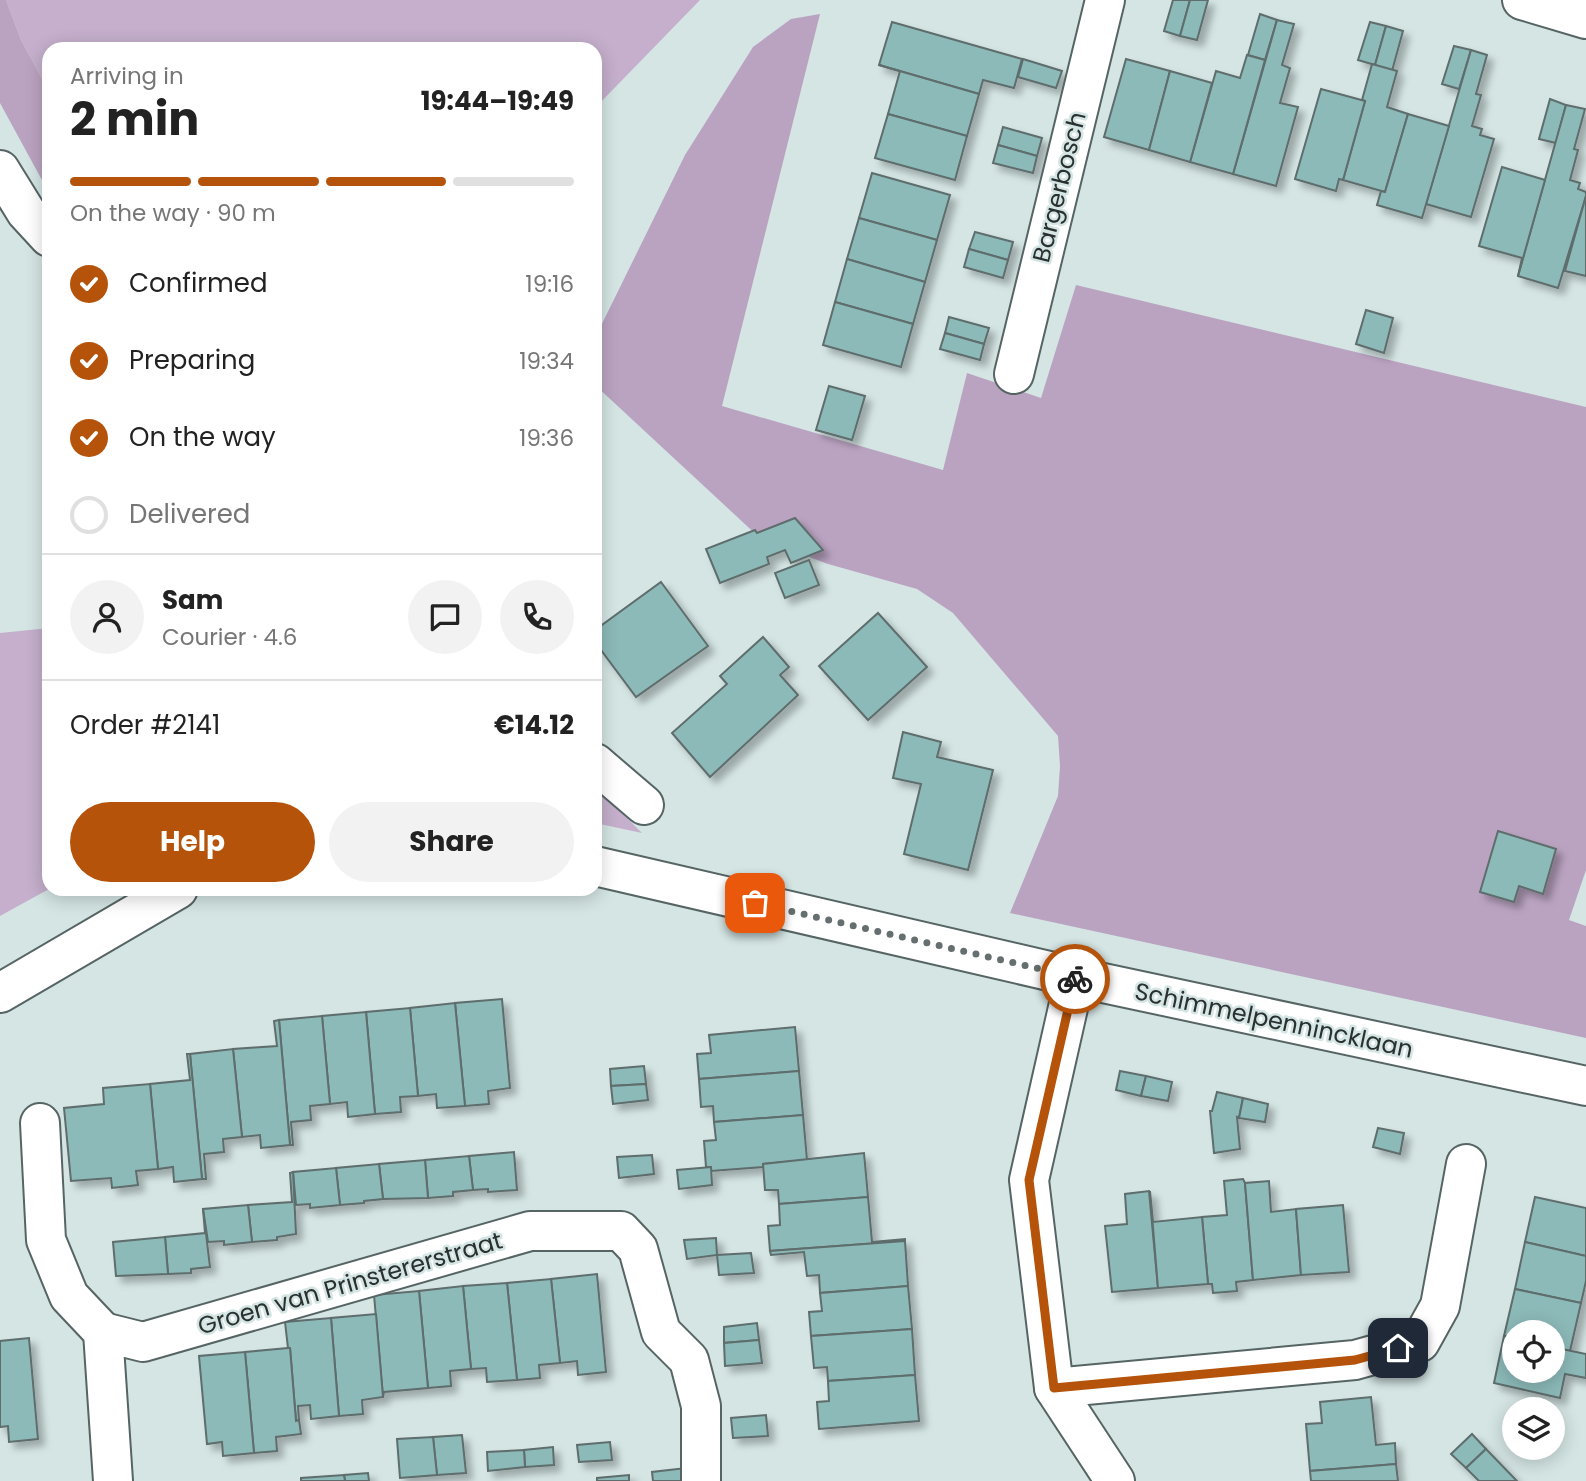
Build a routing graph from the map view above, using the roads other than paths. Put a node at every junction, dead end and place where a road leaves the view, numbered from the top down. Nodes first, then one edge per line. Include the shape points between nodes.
1 (1105, 0) edge
2 (1522, 0) edge
3 (1586, 19) edge
4 (0, 170) edge
5 (42, 229) edge
6 (1014, 374) dead end
7 (602, 769) edge
8 (644, 805) dead end
9 (602, 868) edge
10 (166, 896) edge
11 (1075, 977) junction
12 (0, 993) edge
13 (1586, 1086) edge
14 (40, 1123) dead end
15 (1466, 1164) dead end
16 (103, 1332) junction
17 (1054, 1388) junction
18 (113, 1481) edge
19 (701, 1481) edge
20 (1115, 1481) edge

1 - 6 street, Bargerbosch
2 - 3 street
4 - 5 street
7 - 8 street
9 - 11 street, Schimmelpennincklaan
10 - 12 street
11 - 13 street, Schimmelpennincklaan
11 - 17 street via 1029,1180
14 - 16 street via 46,1240 69,1296
15 - 17 street via 1440,1306 1420,1342 1355,1360
16 - 18 street
16 - 19 street, Groen van Prinstererstraat via 143,1342 530,1231 621,1231 638,1250 661,1332 689,1360 701,1406
17 - 20 street

